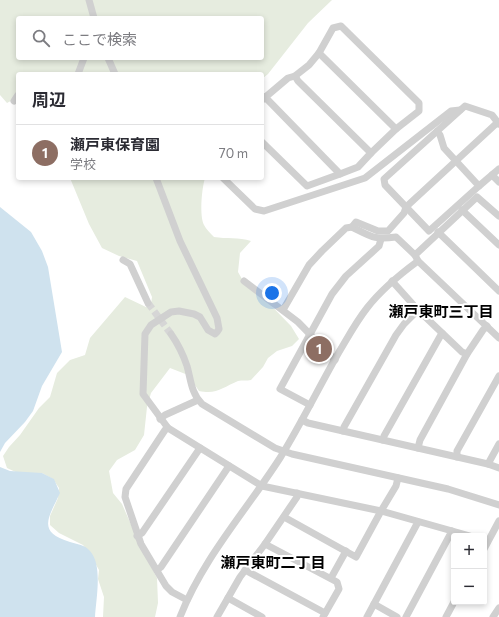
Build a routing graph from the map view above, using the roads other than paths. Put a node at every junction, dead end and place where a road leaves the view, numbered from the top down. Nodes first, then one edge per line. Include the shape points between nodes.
1 (89, 0) edge
2 (93, 16) edge
3 (319, 53) junction
4 (83, 60) edge
5 (109, 60) edge
6 (79, 72) edge
7 (114, 72) edge
8 (295, 76) junction
9 (264, 99) edge
10 (460, 110) junction
11 (498, 123) edge
12 (396, 129) junction
13 (437, 131) junction
14 (264, 144) edge
15 (371, 153) junction
16 (455, 161) junction
17 (499, 169) edge
18 (340, 174) junction
19 (492, 175) junction
20 (157, 180) edge
21 (225, 180) edge
22 (499, 182) edge
23 (479, 186) junction
24 (406, 207) junction
25 (462, 210) junction
26 (499, 216) edge
27 (352, 227) junction
28 (438, 232) junction
29 (381, 239) junction
30 (499, 245) edge
31 (416, 258) junction
32 (123, 260) dead end
33 (244, 281) dead end
34 (392, 281) junction
35 (499, 291) edge
36 (148, 303) tunnel mouth
37 (283, 310) junction
38 (418, 310) junction
39 (487, 326) junction
40 (310, 333) junction
41 (442, 333) junction
42 (171, 334) tunnel mouth
43 (499, 338) edge
44 (467, 354) junction
45 (335, 360) junction
46 (499, 376) edge
47 (497, 384) edge
48 (198, 400) junction
49 (310, 405) junction
50 (160, 419) junction
51 (302, 420) junction
52 (168, 428) junction
53 (343, 431) junction
54 (384, 440) junction
55 (499, 444) edge
56 (200, 448) junction
57 (418, 448) junction
58 (284, 452) junction
59 (457, 457) junction
60 (488, 464) junction
61 (229, 466) junction
62 (499, 468) edge
63 (398, 478) junction
64 (262, 486) junction
65 (297, 493) junction
66 (499, 504) edge
67 (381, 511) junction
68 (284, 517) junction
69 (499, 521) edge
70 (418, 522) junction
71 (452, 531) junction
72 (459, 533) edge
73 (137, 536) junction
74 (487, 541) edge
75 (265, 544) junction
76 (346, 551) junction
77 (157, 570) junction
78 (246, 570) junction
79 (331, 578) junction
80 (228, 598) junction
81 (187, 600) junction
82 (374, 604) junction
83 (452, 605) edge
84 (499, 608) edge
85 (324, 615) edge
86 (180, 617) edge
87 (217, 617) edge
88 (262, 617) edge
89 (367, 617) edge
90 (397, 617) edge
91 (406, 617) edge
92 (446, 617) edge
93 (493, 617) edge

1 - 2 street
3 - 8 street
3 - 12 street
3 - 12 street via 333,28 341,26 419,104 419,110
4 - 6 street
5 - 7 street
8 - 9 street via 288,78
8 - 15 street
9 - 18 street
10 - 11 street via 465,106 472,108 492,115
10 - 13 street
10 - 21 street via 451,111 365,178 264,211 255,209
11 - 16 street
12 - 15 street
13 - 16 street via 444,148
13 - 24 street via 384,179 385,184
14 - 18 street via 307,186
15 - 18 street via 358,167
16 - 23 street
16 - 24 street
17 - 19 street
19 - 22 street
19 - 23 street
20 - 50 street via 180,241 217,318 219,329 215,334 208,330 200,317 179,311 171,312 151,325 145,334 143,394
23 - 24 street via 429,231
24 - 27 street via 388,231 378,231 356,222
25 - 26 street via 477,197
25 - 28 street
25 - 30 street
27 - 29 street
27 - 37 street via 346,228 309,265
28 - 31 street
28 - 35 street
29 - 31 street via 396,237
29 - 40 street via 379,246 346,276 332,294
31 - 34 street
31 - 39 street
32 - 36 street via 131,267
33 - 37 street
34 - 38 street
34 - 45 street via 367,308
37 - 40 street
38 - 41 street
38 - 53 street via 396,335
39 - 43 street
39 - 44 street
40 - 45 street
40 - 49 street via 280,389
41 - 44 street
41 - 54 street
42 - 48 street via 180,349 192,390
44 - 57 street
45 - 49 street
46 - 47 street
47 - 59 street via 457,451
48 - 50 street
48 - 58 street
49 - 51 street
50 - 52 street
51 - 53 street
51 - 58 street
52 - 56 street
52 - 73 street via 126,489 125,497
53 - 54 street
54 - 57 street
55 - 60 street
56 - 61 street
56 - 73 street via 142,533
57 - 59 street
58 - 63 street
58 - 64 street
59 - 60 street
60 - 62 street
61 - 64 street
61 - 77 street
63 - 66 street
63 - 67 street
64 - 65 street
64 - 81 street via 210,558
65 - 67 street
65 - 68 street
67 - 70 street
67 - 76 street via 356,556
68 - 75 street
68 - 76 street
69 - 74 street
70 - 71 street
70 - 82 street
71 - 72 street
71 - 91 street
73 - 77 street
75 - 78 street
75 - 79 street
76 - 79 street
77 - 81 street via 166,586
78 - 80 street
78 - 85 street
79 - 85 street via 336,582 338,589
80 - 87 street
80 - 88 street
81 - 86 street
82 - 89 street
82 - 90 street
83 - 92 street
84 - 93 street

